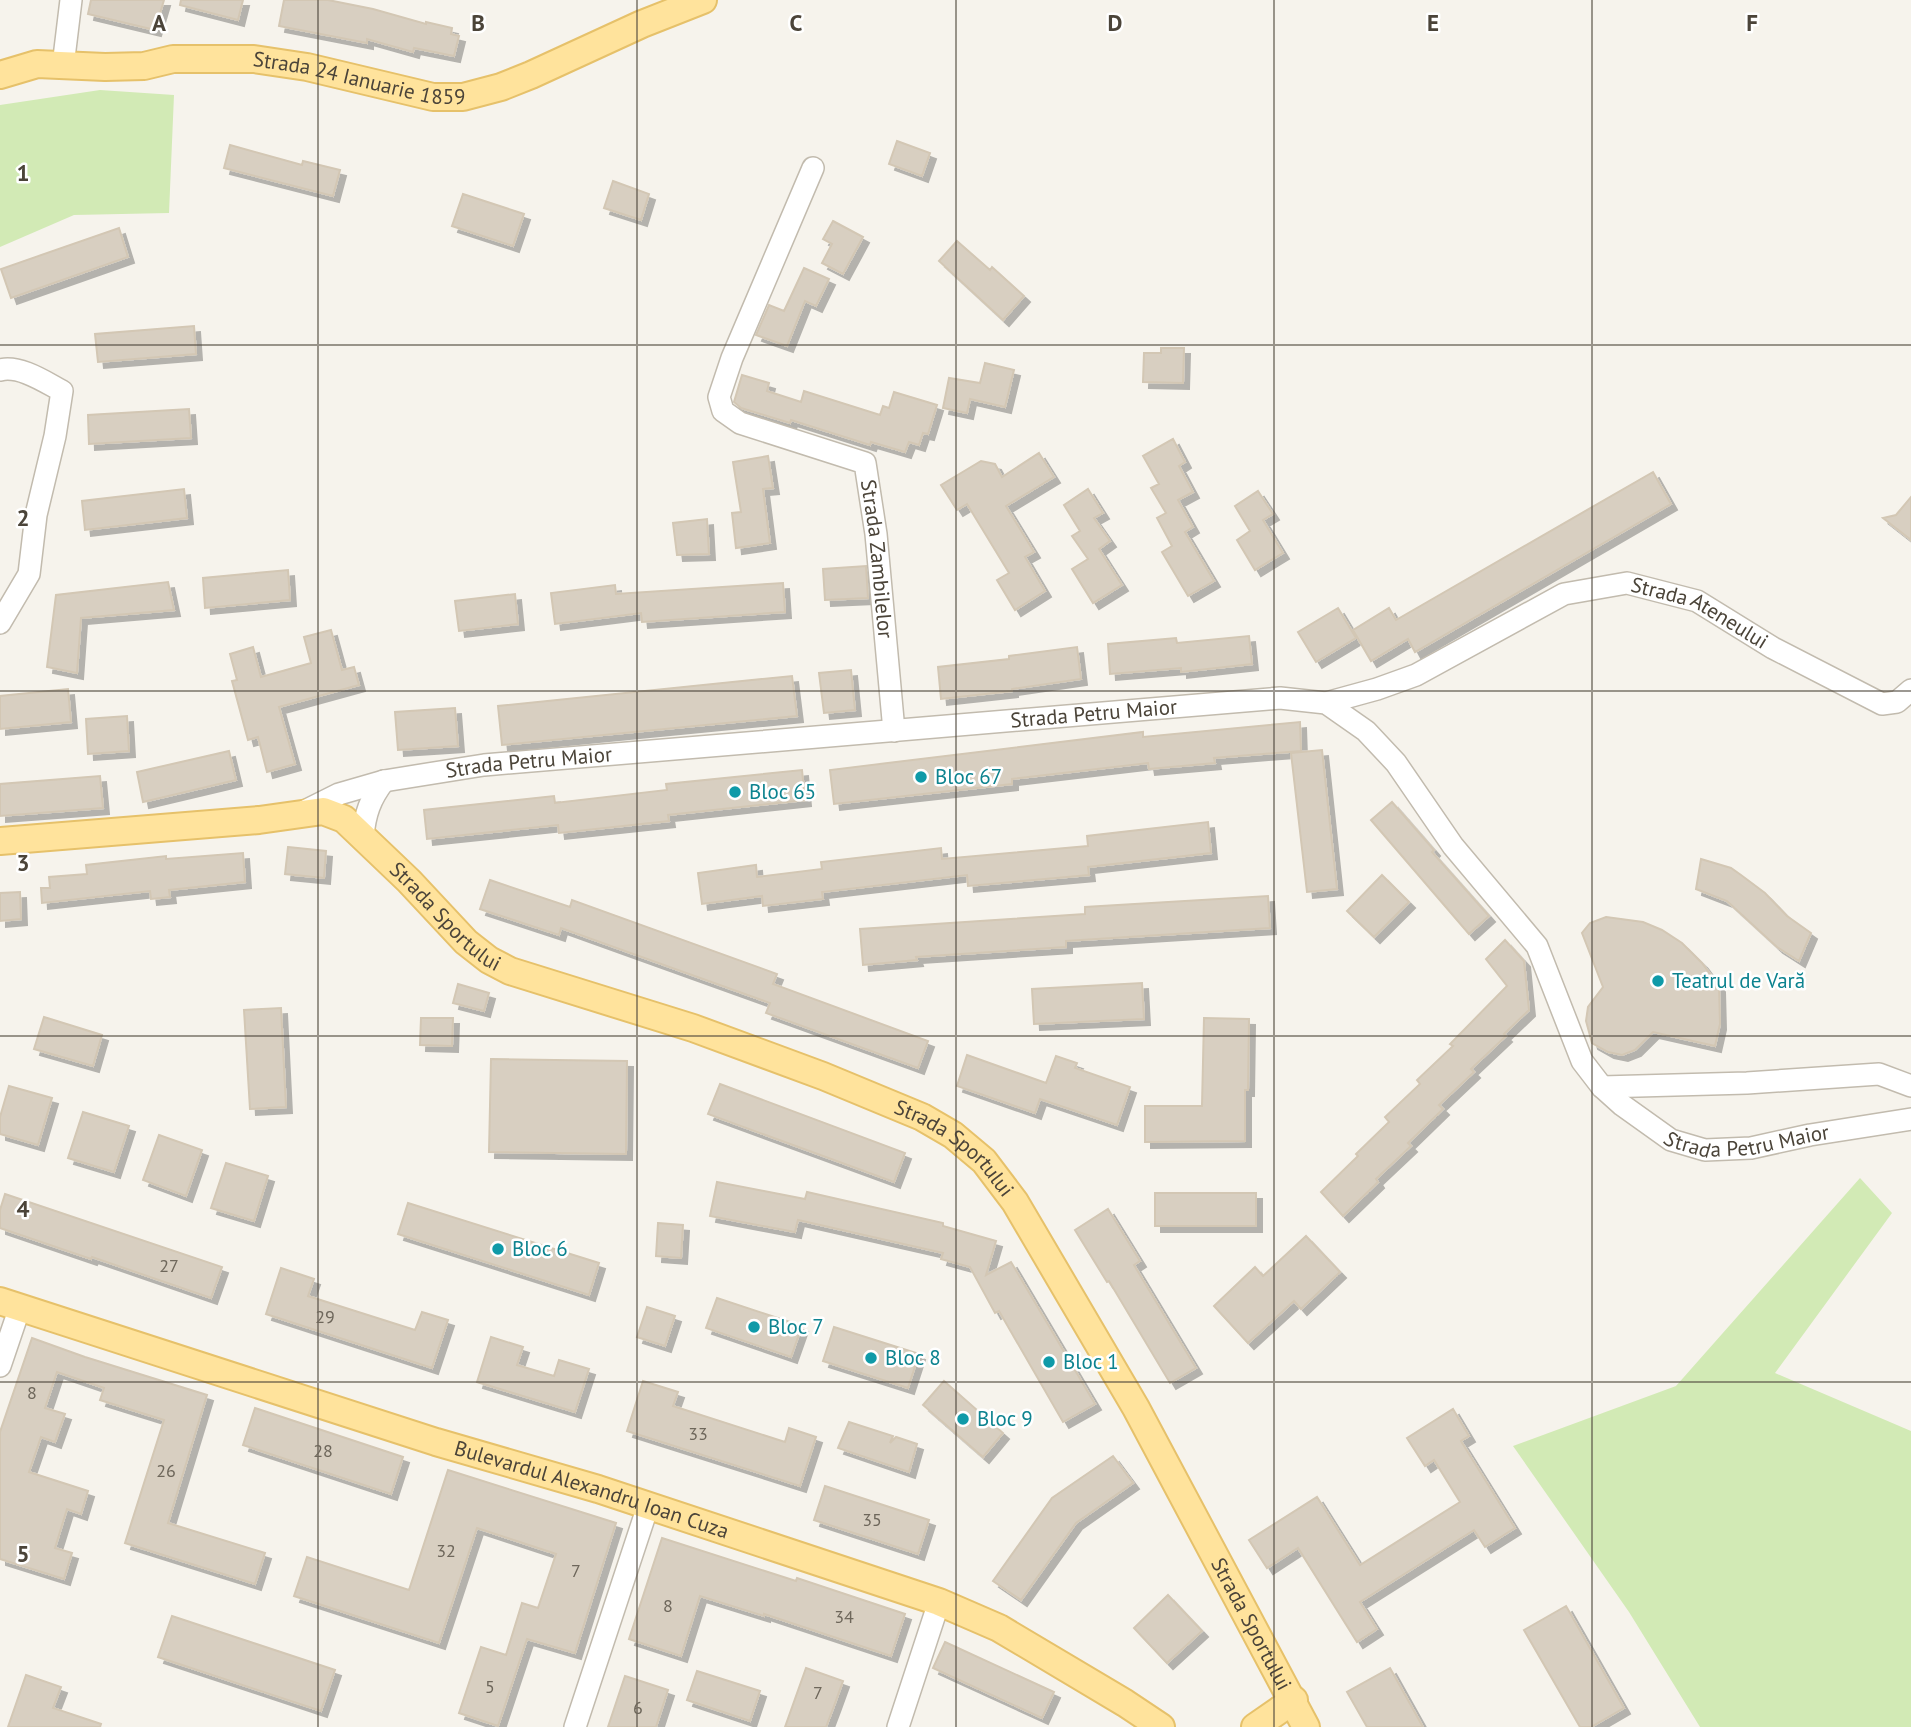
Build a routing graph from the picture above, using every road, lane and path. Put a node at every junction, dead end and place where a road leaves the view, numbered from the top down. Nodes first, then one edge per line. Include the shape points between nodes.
1 (71, 0) edge
2 (703, 0) edge
3 (63, 66) junction
4 (0, 75) edge
5 (813, 168) dead end
6 (0, 370) edge
7 (0, 623) edge
8 (1911, 690) edge
9 (1326, 703) junction
10 (894, 731) junction
11 (384, 781) junction
12 (297, 816) junction
13 (363, 836) junction
14 (0, 841) edge
15 (1911, 1086) edge
16 (1602, 1087) junction
17 (1911, 1119) edge
18 (10, 1304) edge
19 (0, 1366) edge
20 (648, 1506) junction
21 (939, 1602) junction
22 (1293, 1700) junction
23 (575, 1727) edge
24 (898, 1727) edge
25 (1161, 1727) edge
26 (1255, 1727) edge
27 (1306, 1727) edge

1 - 3 street
2 - 3 main road, Strada 24 Ianuarie 1859 via 521,79 463,97 433,97 254,59
3 - 4 main road, Strada 24 Ianuarie 1859 via 37,64
5 - 10 street, Strada Zambilelor via 719,397 723,411 740,423 865,463
6 - 7 street via 34,376 62,391 36,515 29,574
8 - 9 street, Strada Ateneului via 1898,702 1882,704 1773,648 1697,601 1627,583 1564,594 1416,675
9 - 10 street, Strada Petru Maior via 1280,698
9 - 16 street, Strada Petru Maior via 1366,731 1396,763 1453,846 1537,946 1582,1061
10 - 11 street, Strada Petru Maior via 484,765
11 - 12 street, Strada Petru Maior via 339,794
11 - 13 street via 372,795
12 - 13 main road, Strada Petru Maior
12 - 14 main road, Strada Petru Maior
13 - 22 main road, Strada Sportului via 488,960 823,1076 922,1117 984,1161 1015,1202 1136,1408
15 - 16 street via 1879,1074
16 - 17 street, Strada Petru Maior via 1671,1140 1704,1150 1751,1148
18 - 19 street
18 - 20 main road, Bulevardul Alexandru Ioan Cuza
20 - 21 main road, Bulevardul Alexandru Ioan Cuza
20 - 23 street
21 - 24 street
21 - 25 main road, Bulevardul Alexandru Ioan Cuza via 999,1628
22 - 26 main road
22 - 27 main road, Strada Sportului

